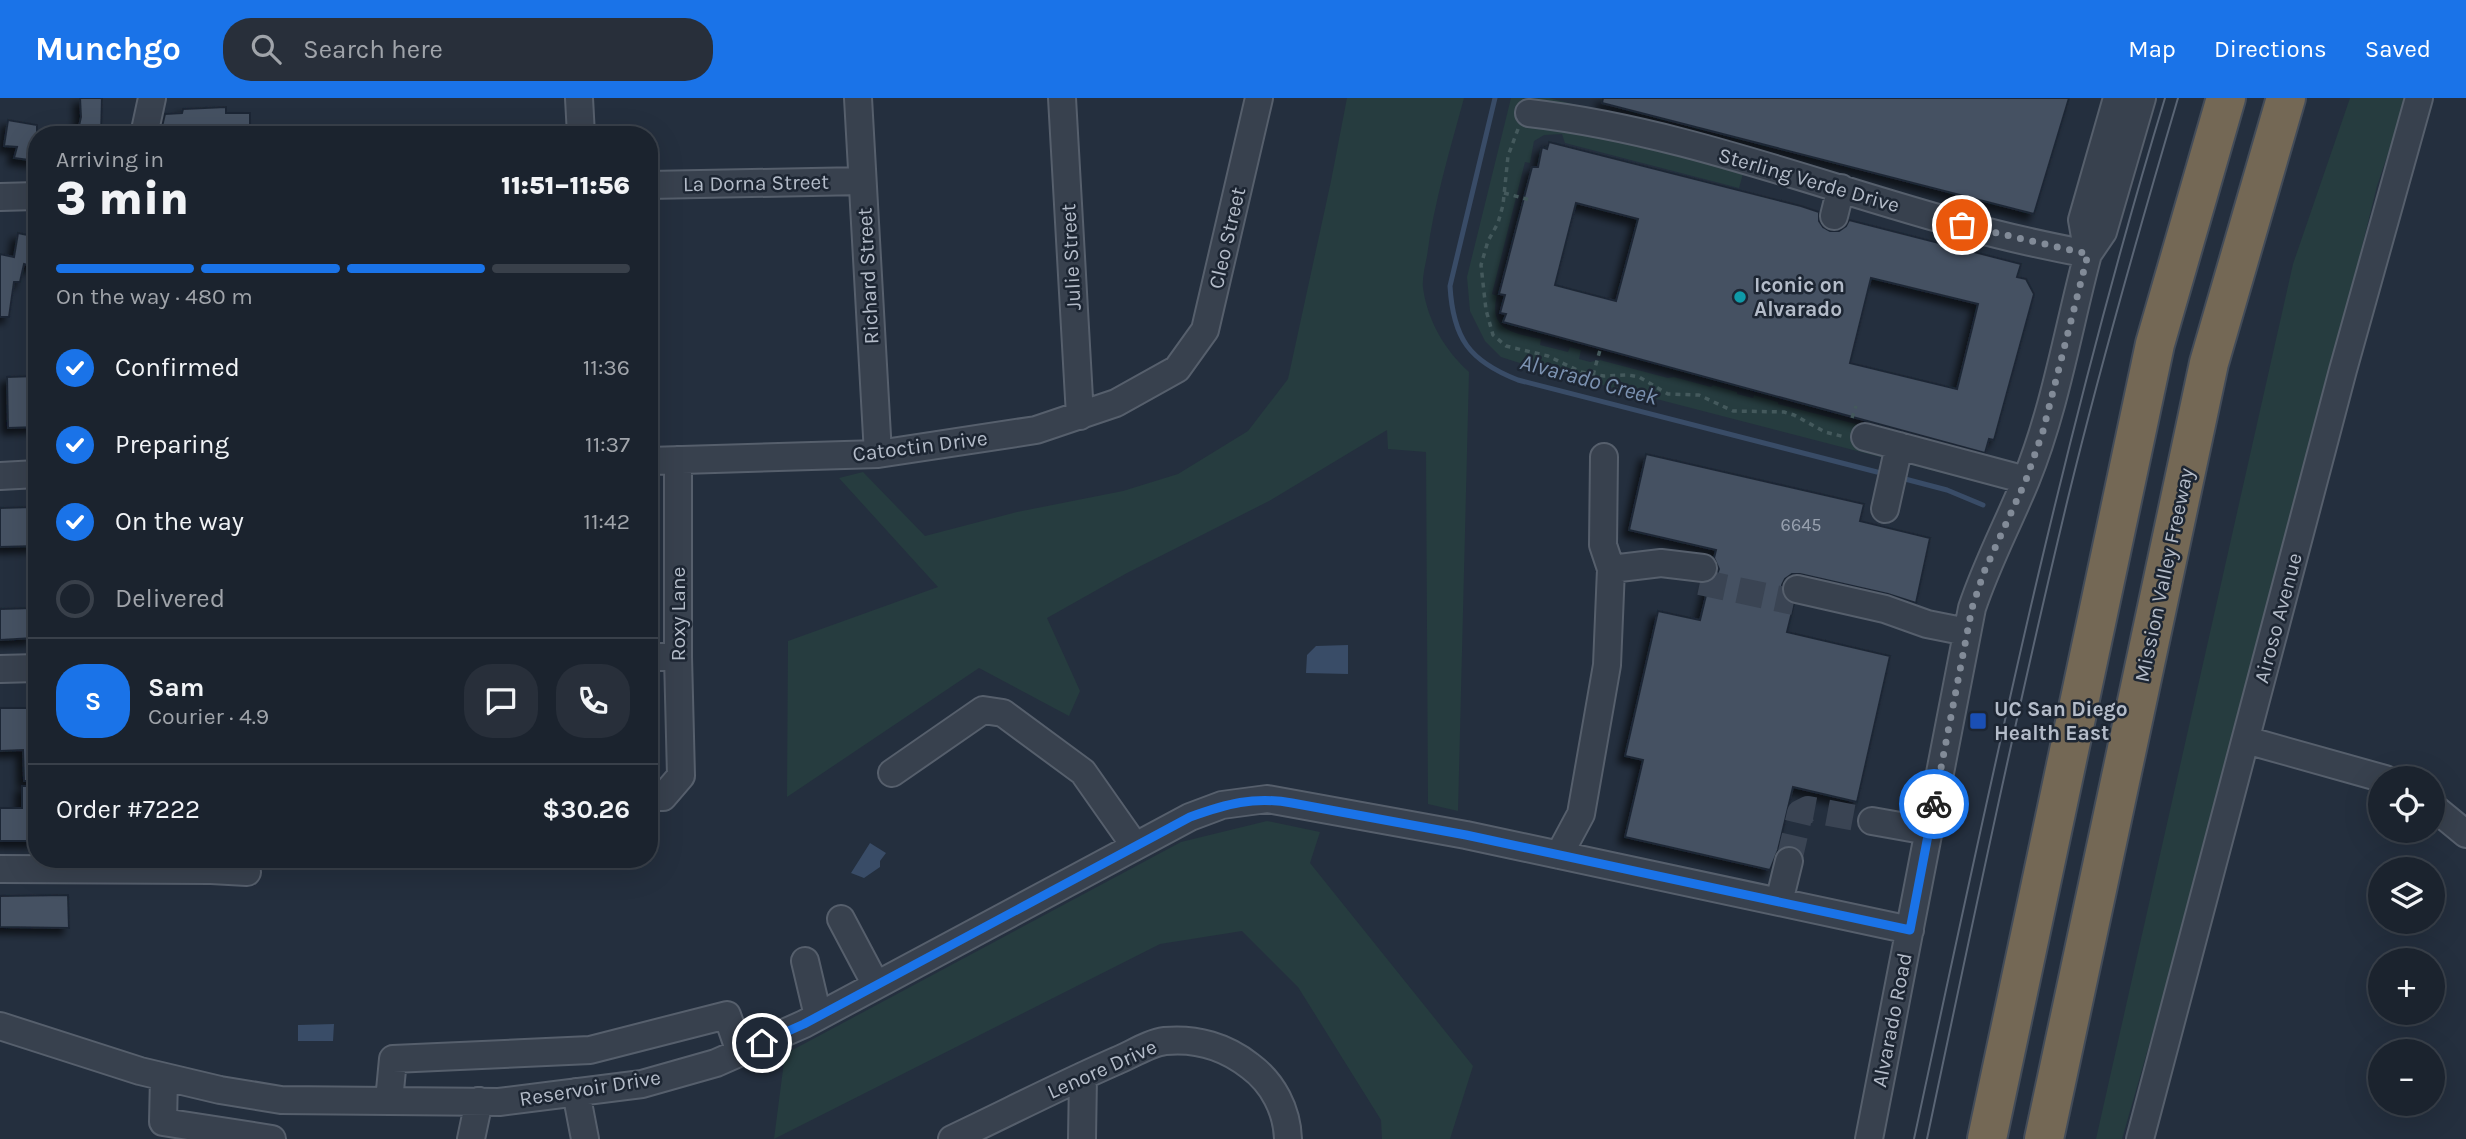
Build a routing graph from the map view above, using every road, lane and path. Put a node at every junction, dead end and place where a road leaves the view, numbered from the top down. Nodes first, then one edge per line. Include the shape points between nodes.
1 (152, 98) edge
2 (579, 98) edge
3 (858, 98) edge
4 (1062, 98) edge
5 (1258, 98) edge
6 (2117, 98) edge
7 (2142, 98) edge
8 (2227, 98) edge
9 (2286, 98) edge
10 (2419, 98) edge
11 (1529, 113) joint
12 (146, 126) edge
13 (580, 126) edge
14 (862, 181) junction
15 (658, 185) edge
16 (1841, 188) junction
17 (1504, 193) junction
18 (28, 196) edge
19 (0, 197) edge
20 (1530, 200) dead end
21 (1833, 216) dead end
22 (2088, 254) junction
23 (1600, 349) dead end
24 (1177, 369) joint
25 (1593, 375) junction
26 (1080, 416) junction
27 (1865, 437) joint
28 (1899, 446) junction
29 (878, 454) junction
30 (1604, 457) dead end
31 (678, 460) junction
32 (658, 461) edge
33 (28, 474) edge
34 (0, 476) edge
35 (2026, 480) junction
36 (1885, 509) dead end
37 (1611, 573) junction
38 (1701, 575) tunnel mouth
39 (1796, 595) tunnel mouth
40 (1967, 632) junction
41 (658, 657) edge
42 (678, 657) junction
43 (0, 668) edge
44 (28, 668) edge
45 (2246, 740) junction
46 (892, 774) dead end
47 (2368, 774) edge
48 (658, 797) edge
49 (2445, 817) edge
50 (1872, 821) tunnel mouth
51 (1928, 831) junction
52 (2466, 834) edge
53 (1135, 846) junction
54 (1559, 855) junction
55 (1788, 861) tunnel mouth
56 (0, 869) edge
57 (247, 872) dead end
58 (1779, 902) junction
59 (841, 919) dead end
60 (1910, 930) junction
61 (805, 961) dead end
62 (876, 985) junction
63 (818, 1016) junction
64 (0, 1026) edge
65 (740, 1052) junction
66 (1083, 1076) junction
67 (164, 1077) junction
68 (576, 1092) junction
69 (389, 1101) junction
70 (479, 1101) junction
71 (272, 1139) edge
72 (471, 1139) edge
73 (584, 1139) edge
74 (952, 1139) edge
75 (1082, 1139) edge
76 (1288, 1139) edge
77 (1869, 1139) edge
78 (1987, 1139) edge
79 (2044, 1139) edge
80 (2140, 1139) edge

1 - 12 street
2 - 13 street
3 - 14 street, Richard Street
4 - 26 street, Julie Street
5 - 24 street, Cleo Street via 1205,330
6 - 22 street, Alvarado Road via 2082,220
7 - 22 street, Alvarado Road via 2103,232
8 - 78 highway via 2155,344
9 - 79 highway, Mission Valley Freeway via 2209,363
10 - 45 street, Airoso Avenue
11 - 16 street, Sterling Verde Drive via 1599,122
11 - 17 path via 1511,145
14 - 15 street, La Dorna Street
14 - 29 street, Richard Street
16 - 21 street
16 - 22 street, Sterling Verde Drive via 1962,225
17 - 20 path
17 - 25 path via 1481,265 1493,335 1506,346 1548,356
18 - 19 street
22 - 35 street, Alvarado Road
23 - 25 path
24 - 26 street, Catoctin Drive via 1115,404
25 - 27 path via 1628,374 1668,394 1699,395 1733,411 1784,412 1836,435
26 - 29 street, Catoctin Drive via 1036,430
27 - 28 street
28 - 35 street
28 - 36 street
29 - 31 street, Catoctin Drive
30 - 37 street via 1603,545
31 - 32 street, Catoctin Drive
31 - 42 street, Roxy Lane
33 - 34 street
35 - 40 street, Alvarado Road via 1984,572
37 - 38 street via 1661,563
37 - 54 street via 1607,664 1583,775 1581,814
39 - 40 street via 1885,609
40 - 51 street, Alvarado Road
41 - 42 street
42 - 48 street, Roxy Lane via 681,776
43 - 44 street
45 - 47 street
45 - 80 street, Airoso Avenue
46 - 53 street via 983,710 1003,713 1083,772
49 - 52 street
50 - 51 street
51 - 60 street, Alvarado Road
53 - 54 street, Reservoir Drive via 1214,808 1267,799
53 - 62 street, Reservoir Drive
54 - 58 street, Reservoir Drive
55 - 58 street
56 - 57 street
58 - 60 street, Reservoir Drive
59 - 62 street
60 - 77 street, Alvarado Road
61 - 63 street
62 - 63 street, Reservoir Drive
63 - 65 street, Reservoir Drive
64 - 67 street, Reservoir Drive
65 - 68 street, Reservoir Drive via 642,1084
65 - 69 street via 727,1015 590,1050 393,1059
66 - 74 street, Lenore Drive
66 - 75 street
66 - 76 street, Lenore Drive via 1162,1041 1213,1046 1255,1070 1278,1098
67 - 69 street, Reservoir Drive via 281,1100
67 - 71 street via 163,1122
68 - 70 street, Reservoir Drive
68 - 73 street
69 - 70 street, Reservoir Drive
70 - 72 street

